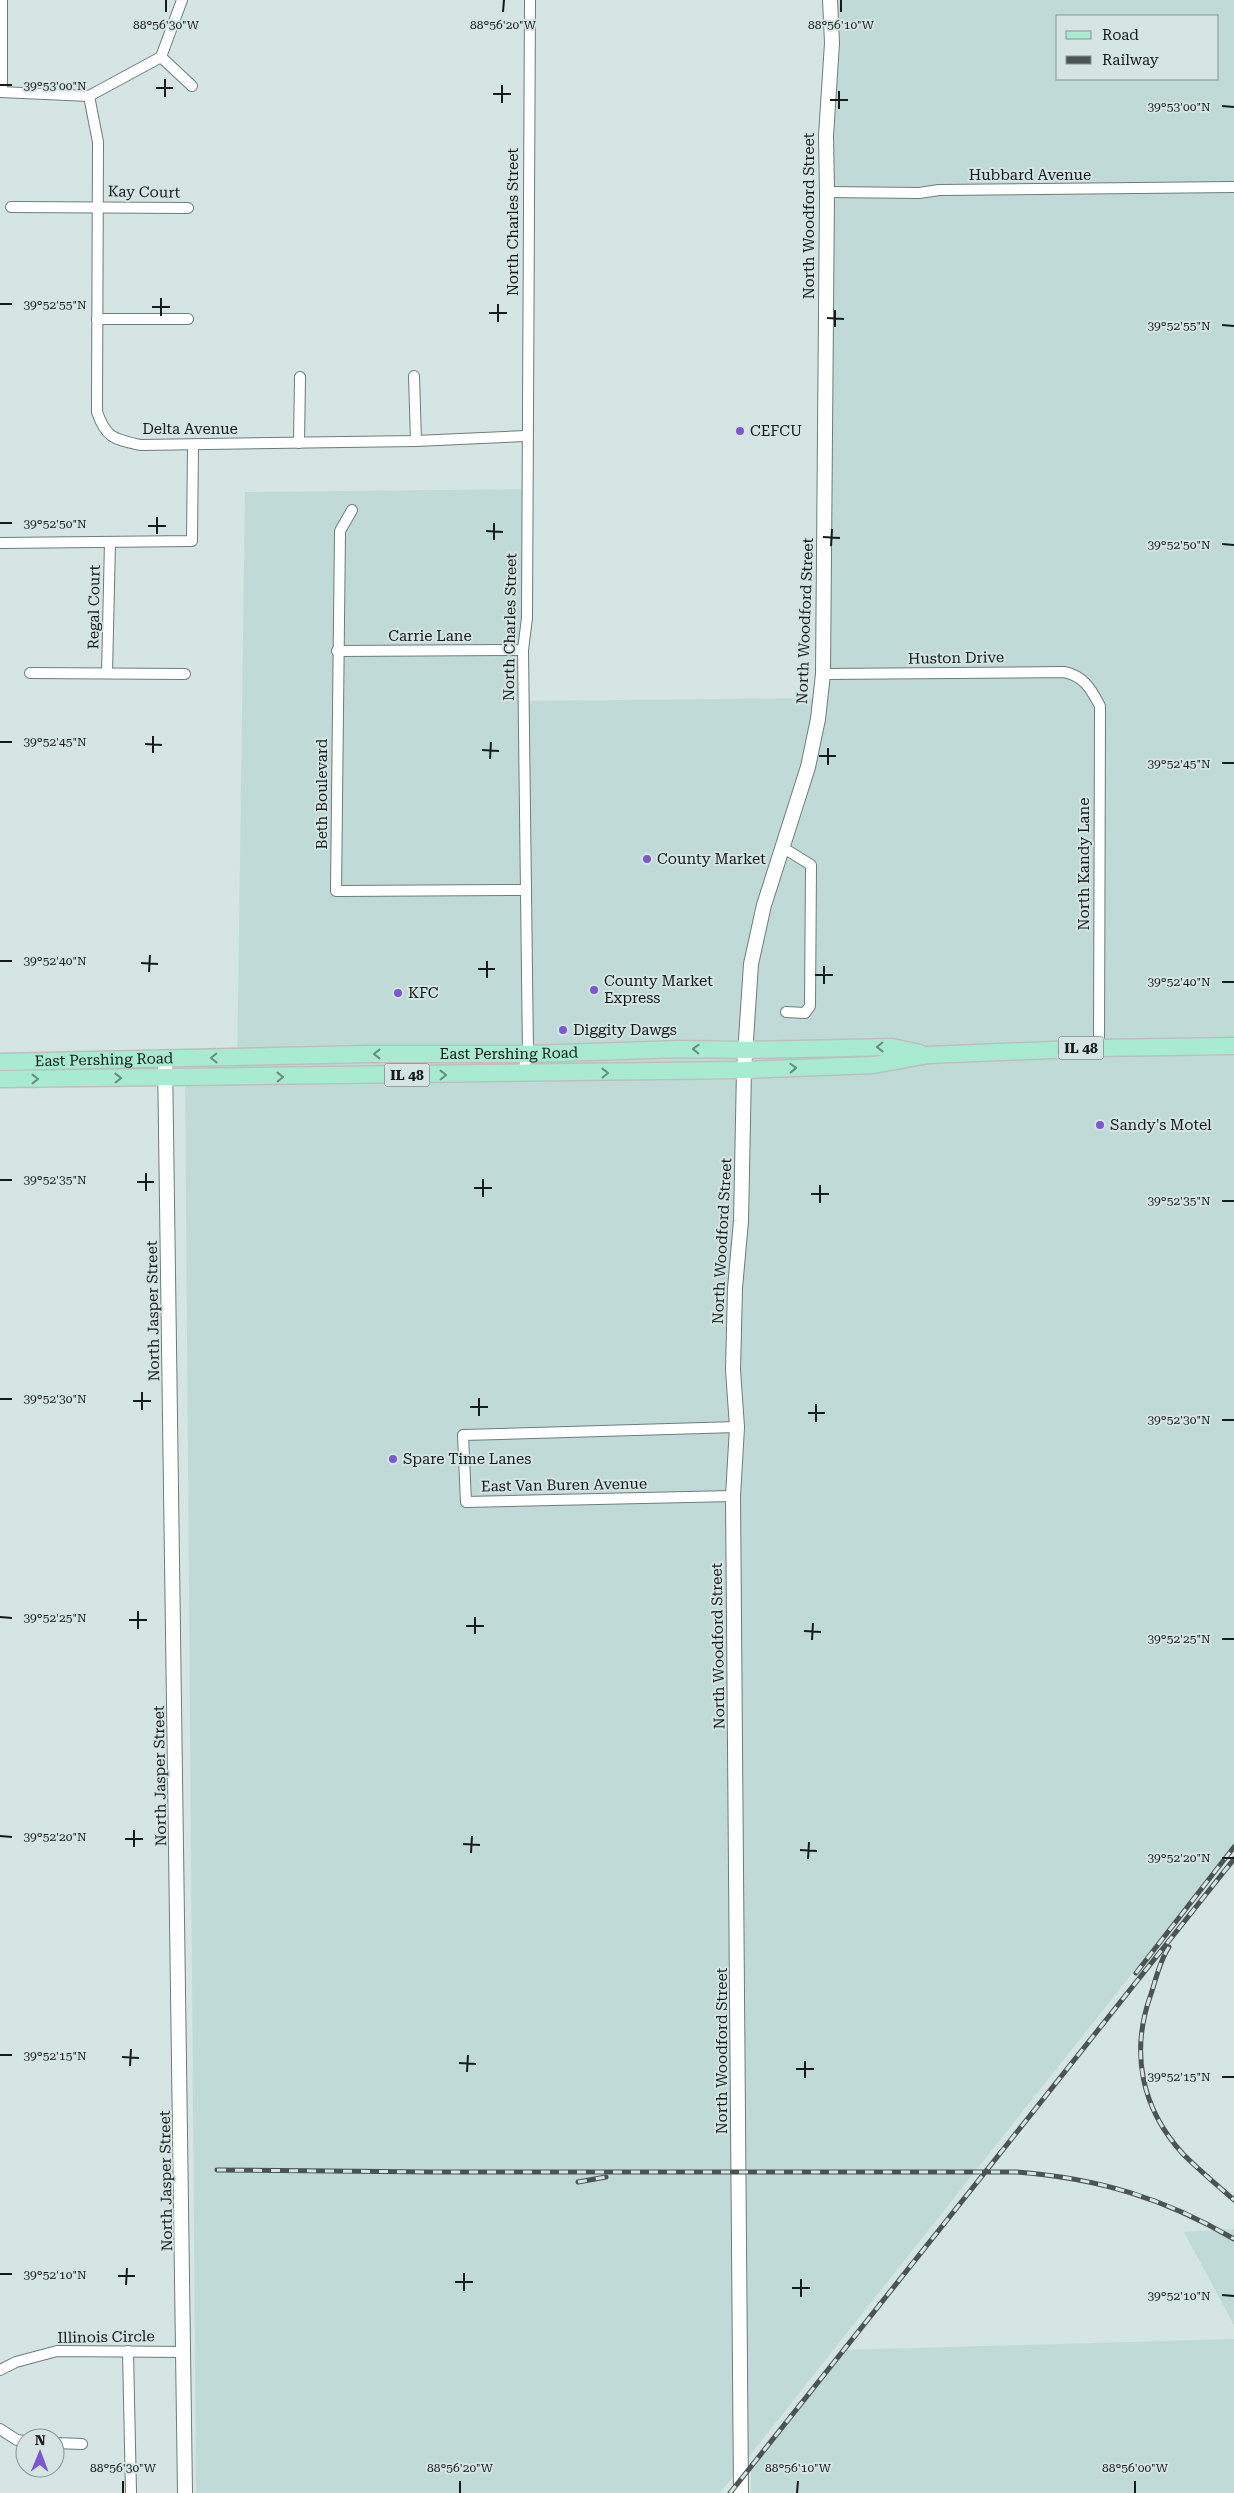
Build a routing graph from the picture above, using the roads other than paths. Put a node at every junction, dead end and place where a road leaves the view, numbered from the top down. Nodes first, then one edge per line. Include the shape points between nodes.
1 (2, 0) edge
2 (182, 0) edge
3 (530, 0) edge
4 (830, 0) edge
5 (160, 57) junction
6 (192, 86) dead end
7 (1, 92) edge
8 (89, 96) junction
9 (1234, 187) edge
10 (827, 192) junction
11 (11, 207) dead end
12 (99, 207) junction
13 (188, 208) dead end
14 (97, 319) junction
15 (188, 319) dead end
16 (300, 376) dead end
17 (414, 376) dead end
18 (526, 436) junction
19 (416, 441) junction
20 (299, 442) junction
21 (193, 445) junction
22 (352, 510) dead end
23 (110, 542) junction
24 (0, 543) edge
25 (523, 650) junction
26 (337, 651) junction
27 (107, 673) junction
28 (30, 674) dead end
29 (185, 674) dead end
30 (823, 674) junction
31 (1087, 683) joint
32 (782, 847) junction
33 (526, 890) junction
34 (786, 1012) dead end
35 (1234, 1046) edge
36 (1098, 1048) junction
37 (745, 1050) junction
38 (528, 1054) junction
39 (928, 1055) junction
40 (165, 1059) junction
41 (0, 1062) edge
42 (744, 1070) junction
43 (522, 1074) junction
44 (166, 1078) junction
45 (0, 1079) edge
46 (737, 1427) junction
47 (733, 1496) junction
48 (128, 2351) junction
49 (185, 2352) junction
50 (0, 2370) edge
51 (0, 2429) edge
52 (15, 2439) edge
53 (65, 2443) edge
54 (82, 2444) dead end
55 (131, 2493) edge
56 (185, 2493) edge
57 (741, 2493) edge

1 - 7 street
2 - 5 street
3 - 18 street, North Charles Street
4 - 10 street, North Woodford Street via 832,44 826,136
5 - 6 street
5 - 8 street
7 - 8 street
8 - 12 street, Delta Avenue via 98,142
9 - 10 street, Hubbard Avenue
10 - 30 street, North Woodford Street
11 - 12 street, Kay Court
12 - 13 street, Kay Court
12 - 14 street, Delta Avenue
14 - 15 street
14 - 21 street, Delta Avenue via 98,412 104,430 117,440 140,445
16 - 20 street
17 - 19 street
18 - 19 street, Delta Avenue
18 - 25 street, North Charles Street via 527,618
19 - 20 street, Delta Avenue
20 - 21 street, Delta Avenue
21 - 23 street via 192,541
22 - 26 street, Beth Boulevard via 340,531
23 - 24 street
23 - 27 street, Regal Court
25 - 26 street, Carrie Lane
25 - 33 street, North Charles Street
26 - 33 street, Beth Boulevard via 336,891
27 - 28 street
27 - 29 street
30 - 31 street, Huston Drive via 1064,672 1073,673
30 - 32 street, North Woodford Street via 808,767
31 - 36 street, North Kandy Lane via 1100,706
32 - 34 street via 811,864 810,1006 805,1013
32 - 37 street, North Woodford Street via 750,964
33 - 38 street, North Charles Street
35 - 36 main road, East Pershing Road / IL 48
36 - 39 main road, East Pershing Road / IL 48
37 -> 38 main road, East Pershing Road / IL 48
39 -> 37 main road, East Pershing Road / IL 48 via 892,1047
37 - 42 street, North Woodford Street
38 -> 40 main road, East Pershing Road / IL 48
38 - 43 street, North Charles Street
42 -> 39 main road, East Pershing Road / IL 48 via 874,1065
40 - 41 main road, East Pershing Road / IL 48
40 - 44 street, North Jasper Street
43 -> 42 main road, East Pershing Road / IL 48
42 - 46 street, North Woodford Street via 741,1221 734,1288 733,1370
44 -> 43 main road, East Pershing Road / IL 48
45 -> 44 main road, East Pershing Road / IL 48
44 - 49 street, North Jasper Street
46 - 47 street, North Woodford Street
46 - 47 street, East Van Buren Avenue via 463,1435 466,1502
47 - 57 street, North Woodford Street
48 - 49 street, Illinois Circle
48 - 50 street, Illinois Circle via 57,2351 16,2362
48 - 55 street
49 - 56 street, North Jasper Street
51 - 52 street
53 - 54 street

